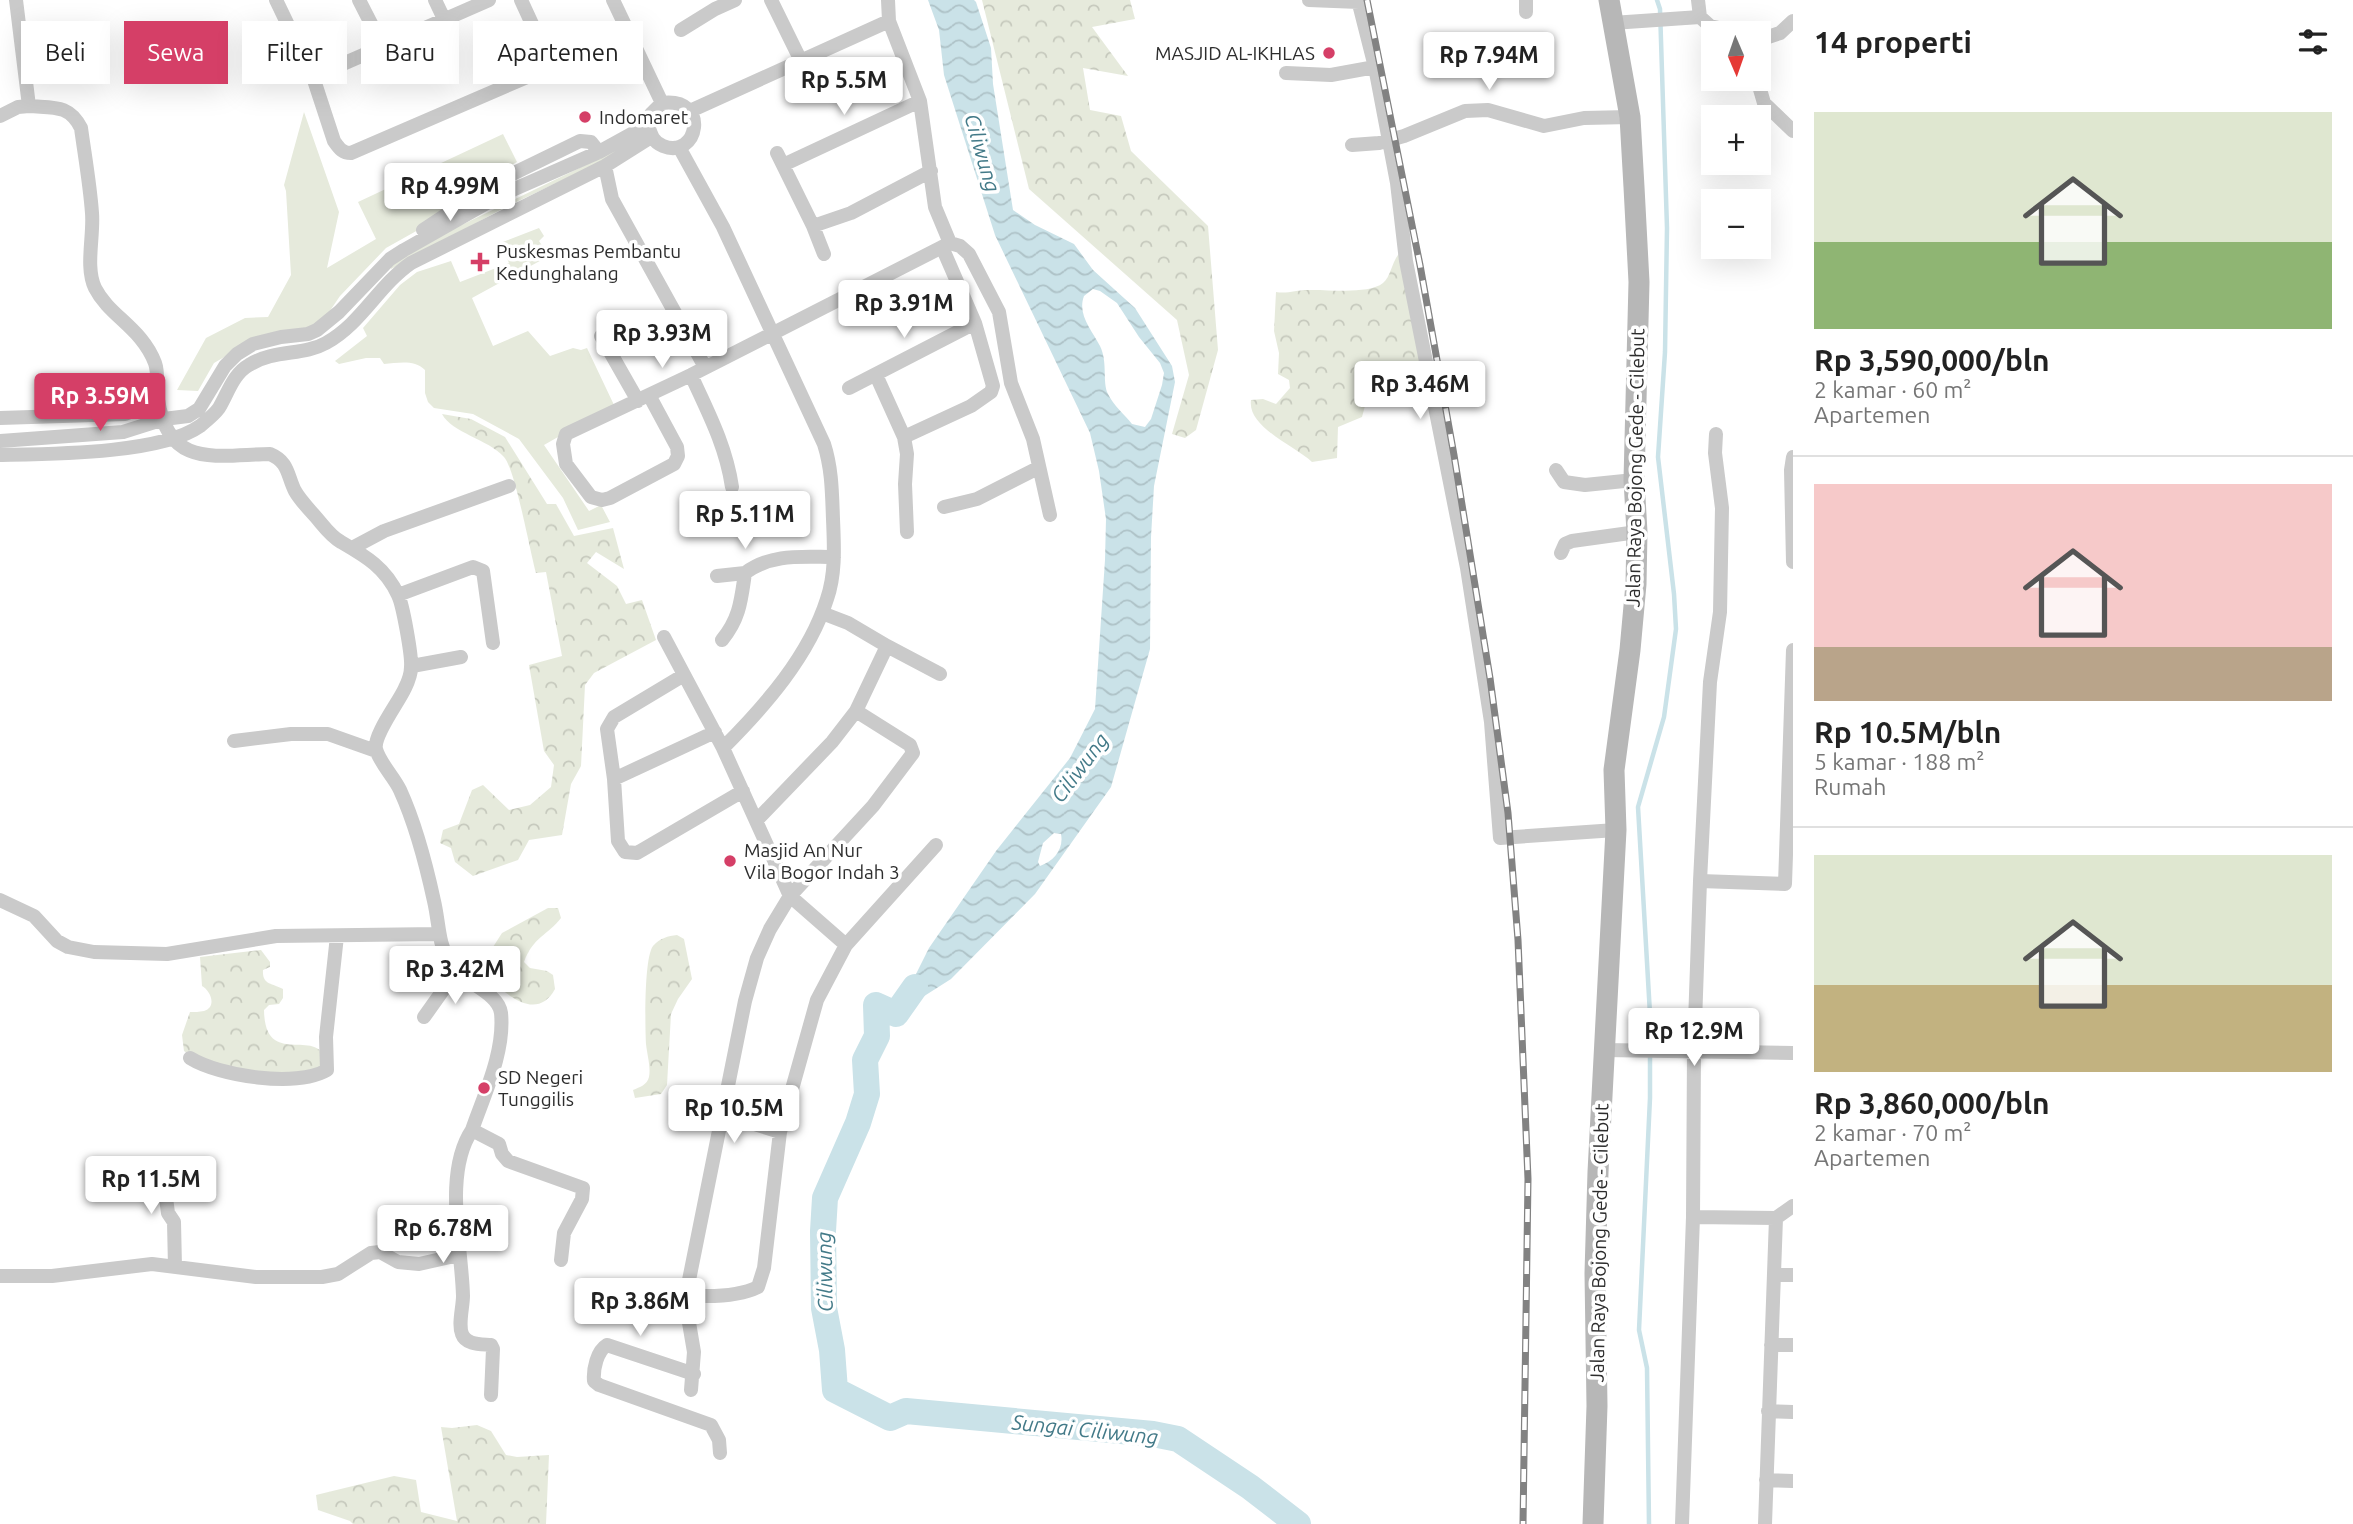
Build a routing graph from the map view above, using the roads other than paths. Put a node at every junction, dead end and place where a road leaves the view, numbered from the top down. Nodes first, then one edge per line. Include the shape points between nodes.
1 (16, 0) edge
2 (276, 0) edge
3 (359, 0) edge
4 (435, 0) edge
5 (489, 0) edge
6 (521, 0) edge
7 (613, 0) edge
8 (735, 0) edge
9 (771, 0) edge
10 (888, 0) edge
11 (1309, 0) edge
12 (1609, 0) edge
13 (1698, 0) edge
14 (1358, 1) edge
15 (712, 5) edge
16 (1700, 17) junction
17 (444, 19) junction
18 (1793, 20) edge
19 (286, 21) edge
20 (370, 21) edge
21 (440, 21) edge
22 (889, 21) junction
23 (1704, 21) edge
24 (1621, 23) junction
25 (681, 30) dead end
26 (1771, 36) edge
27 (801, 61) junction
28 (1375, 67) junction
29 (1286, 73) dead end
30 (315, 84) edge
31 (1760, 91) edge
32 (920, 101) junction
33 (662, 103) junction
34 (29, 106) junction
35 (690, 111) junction
36 (0, 116) edge
37 (1630, 117) junction
38 (650, 131) junction
39 (1793, 131) edge
40 (1389, 139) junction
41 (1352, 145) dead end
42 (679, 147) junction
43 (602, 159) junction
44 (931, 171) junction
45 (813, 226) junction
46 (946, 245) junction
47 (824, 254) dead end
48 (975, 323) junction
49 (772, 333) junction
50 (601, 336) dead end
51 (705, 367) junction
52 (691, 375) junction
53 (876, 375) junction
54 (221, 386) junction
55 (849, 388) dead end
56 (644, 398) junction
57 (158, 401) junction
58 (0, 418) edge
59 (164, 419) junction
60 (1716, 434) dead end
61 (904, 437) junction
62 (170, 438) junction
63 (0, 441) edge
64 (0, 455) edge
65 (1793, 457) edge
66 (1038, 468) junction
67 (1556, 470) dead end
68 (1634, 480) junction
69 (509, 486) dead end
70 (732, 487) dead end
71 (944, 507) dead end
72 (1050, 515) dead end
73 (907, 531) dead end
74 (1637, 532) junction
75 (354, 547) junction
76 (1561, 553) dead end
77 (834, 557) junction
78 (1793, 562) edge
79 (745, 573) junction
80 (717, 576) dead end
81 (398, 595) junction
82 (822, 613) junction
83 (664, 637) dead end
84 (722, 640) dead end
85 (493, 643) dead end
86 (887, 646) junction
87 (1793, 650) edge
88 (461, 657) dead end
89 (412, 666) junction
90 (940, 674) dead end
91 (684, 675) junction
92 (856, 711) junction
93 (715, 732) junction
94 (234, 741) dead end
95 (723, 748) junction
96 (376, 751) junction
97 (1791, 755) edge
98 (614, 779) junction
99 (743, 791) junction
100 (757, 821) junction
101 (1790, 826) edge
102 (1616, 830) junction
103 (936, 845) dead end
104 (1700, 881) junction
105 (1789, 888) edge
106 (790, 895) junction
107 (0, 900) edge
108 (439, 934) junction
109 (337, 936) junction
110 (846, 945) junction
111 (456, 972) junction
112 (424, 1017) dead end
113 (1604, 1050) junction
114 (1695, 1051) junction
115 (1793, 1053) edge
116 (190, 1058) dead end
117 (722, 1114) junction
118 (472, 1130) junction
119 (780, 1132) junction
120 (168, 1164) dead end
121 (1793, 1206) edge
122 (1693, 1217) junction
123 (1776, 1218) junction
124 (459, 1255) junction
125 (561, 1260) dead end
126 (175, 1267) junction
127 (1774, 1275) junction
128 (1793, 1275) edge
129 (0, 1276) edge
130 (621, 1287) dead end
131 (686, 1295) junction
132 (1771, 1345) junction
133 (1793, 1345) edge
134 (694, 1374) junction
135 (691, 1390) dead end
136 (491, 1395) dead end
137 (1768, 1411) junction
138 (1793, 1412) edge
139 (720, 1453) dead end
140 (1766, 1480) junction
141 (1793, 1481) edge
142 (1593, 1524) edge
143 (1682, 1524) edge
144 (1765, 1524) edge

1 - 34 street
2 - 19 street
3 - 20 street
4 - 17 street
5 - 17 street
6 - 30 street via 544,50 544,63 534,74 358,151 345,153 334,141
7 - 33 street
8 - 15 street
9 - 27 street
10 - 22 street
11 - 14 street
12 - 24 main road, Jalan Raya Bojong Gede - Cilebut
13 - 16 street
14 - 28 street
15 - 25 street
16 - 23 street
16 - 24 street
17 - 21 street
18 - 26 street
22 - 27 street
22 - 32 street
24 - 37 main road, Jalan Raya Bojong Gede - Cilebut
27 - 35 street
28 - 29 street via 1331,75
28 - 40 street
31 - 39 street via 1764,103
32 - 44 street
32 - 45 street via 780,159
33 - 35 street via 675,102
33 - 38 street via 651,114
34 - 36 street
34 - 57 street via 62,109 75,117 81,128 92,216 94,286 137,332 155,364
35 - 42 street via 694,132
37 - 40 street via 1584,118 1544,126 1488,110 1465,111
37 - 68 main road, Jalan Raya Bojong Gede - Cilebut via 1639,282
38 - 42 street via 659,145
38 - 43 street
40 - 41 street
40 - 102 street via 1406,261 1467,568 1490,722 1500,838
42 - 49 street via 723,227
43 - 51 street via 612,199
43 - 54 street via 411,263 390,279 360,317 323,345 275,353 247,366
43 - 54 street via 498,189 382,267 317,330 253,344 231,360
44 - 45 street via 851,213
44 - 46 street
45 - 47 street
46 - 48 street
46 - 49 street
46 - 66 street via 960,246 969,254 999,312 1011,383 1033,439
48 - 53 street
48 - 61 street via 991,392
49 - 51 street
49 - 77 street via 830,460
50 - 56 street
51 - 52 street
52 - 56 street
52 - 70 street via 727,457
53 - 55 street
53 - 61 street
54 - 59 street via 188,416
54 - 62 street via 215,413 197,428
56 - 56 street via 566,434 566,464 591,497 610,498 674,464 677,447
57 - 58 street via 125,414
57 - 59 street
59 - 62 street
59 - 63 street via 123,432
60 - 104 street via 1722,508 1720,612 1710,682
61 - 73 street
62 - 64 street via 128,448
62 - 75 street via 195,454 270,454 279,458 309,509 331,534
65 - 78 street
66 - 71 street via 977,499
66 - 72 street
67 - 68 street via 1564,482 1585,485
68 - 74 main road, Jalan Raya Bojong Gede - Cilebut
69 - 75 street via 384,531
74 - 76 street via 1572,541
74 - 102 main road, Jalan Raya Bojong Gede - Cilebut via 1630,650 1614,770
75 - 81 street via 386,575
77 - 79 street via 775,558
77 - 82 street
79 - 80 street
79 - 84 street via 738,616
81 - 85 street via 473,567 483,571
81 - 89 street
82 - 86 street
82 - 95 street via 780,683
83 - 91 street
86 - 90 street
86 - 92 street
87 - 97 street
88 - 89 street
89 - 96 street via 381,730
91 - 93 street
91 - 98 street via 614,717 607,729
92 - 100 street
92 - 106 street via 910,745 913,753 865,814
93 - 95 street
93 - 98 street
94 - 96 street via 328,734
95 - 99 street
96 - 108 street via 409,811
97 - 101 street
98 - 99 street via 618,841 625,852 637,853
99 - 100 street
100 - 106 street
101 - 105 street
102 - 113 main road, Jalan Raya Bojong Gede - Cilebut
103 - 110 street
104 - 105 street
104 - 114 street
106 - 110 street
106 - 117 street via 757,958
107 - 109 street via 34,916 57,941 94,952 167,954 276,936
108 - 109 street
108 - 111 street
109 - 116 street via 327,1070 255,1079 205,1067
110 - 119 street via 817,1000
111 - 112 street
111 - 118 street via 495,1000 501,1012 500,1042
113 - 114 street
113 - 142 main road, Jalan Raya Bojong Gede - Cilebut via 1595,1273
114 - 115 street
114 - 122 street
117 - 119 street
117 - 131 street
118 - 124 street via 459,1171
118 - 125 street via 499,1144 508,1161 583,1188 564,1233
119 - 131 street via 758,1287 739,1294
120 - 126 street via 166,1198 174,1222
121 - 123 street
122 - 123 street
122 - 143 street
123 - 127 street
124 - 126 street via 419,1264 371,1253 338,1274 322,1277 256,1277
124 - 136 street via 461,1331 470,1342 493,1349
126 - 129 street via 133,1265 52,1276
127 - 128 street
127 - 132 street
130 - 131 street
131 - 134 street
132 - 133 street
132 - 137 street
134 - 135 street
134 - 139 street via 607,1345 600,1352 594,1381 711,1425
137 - 138 street
137 - 140 street
140 - 141 street
140 - 144 street

